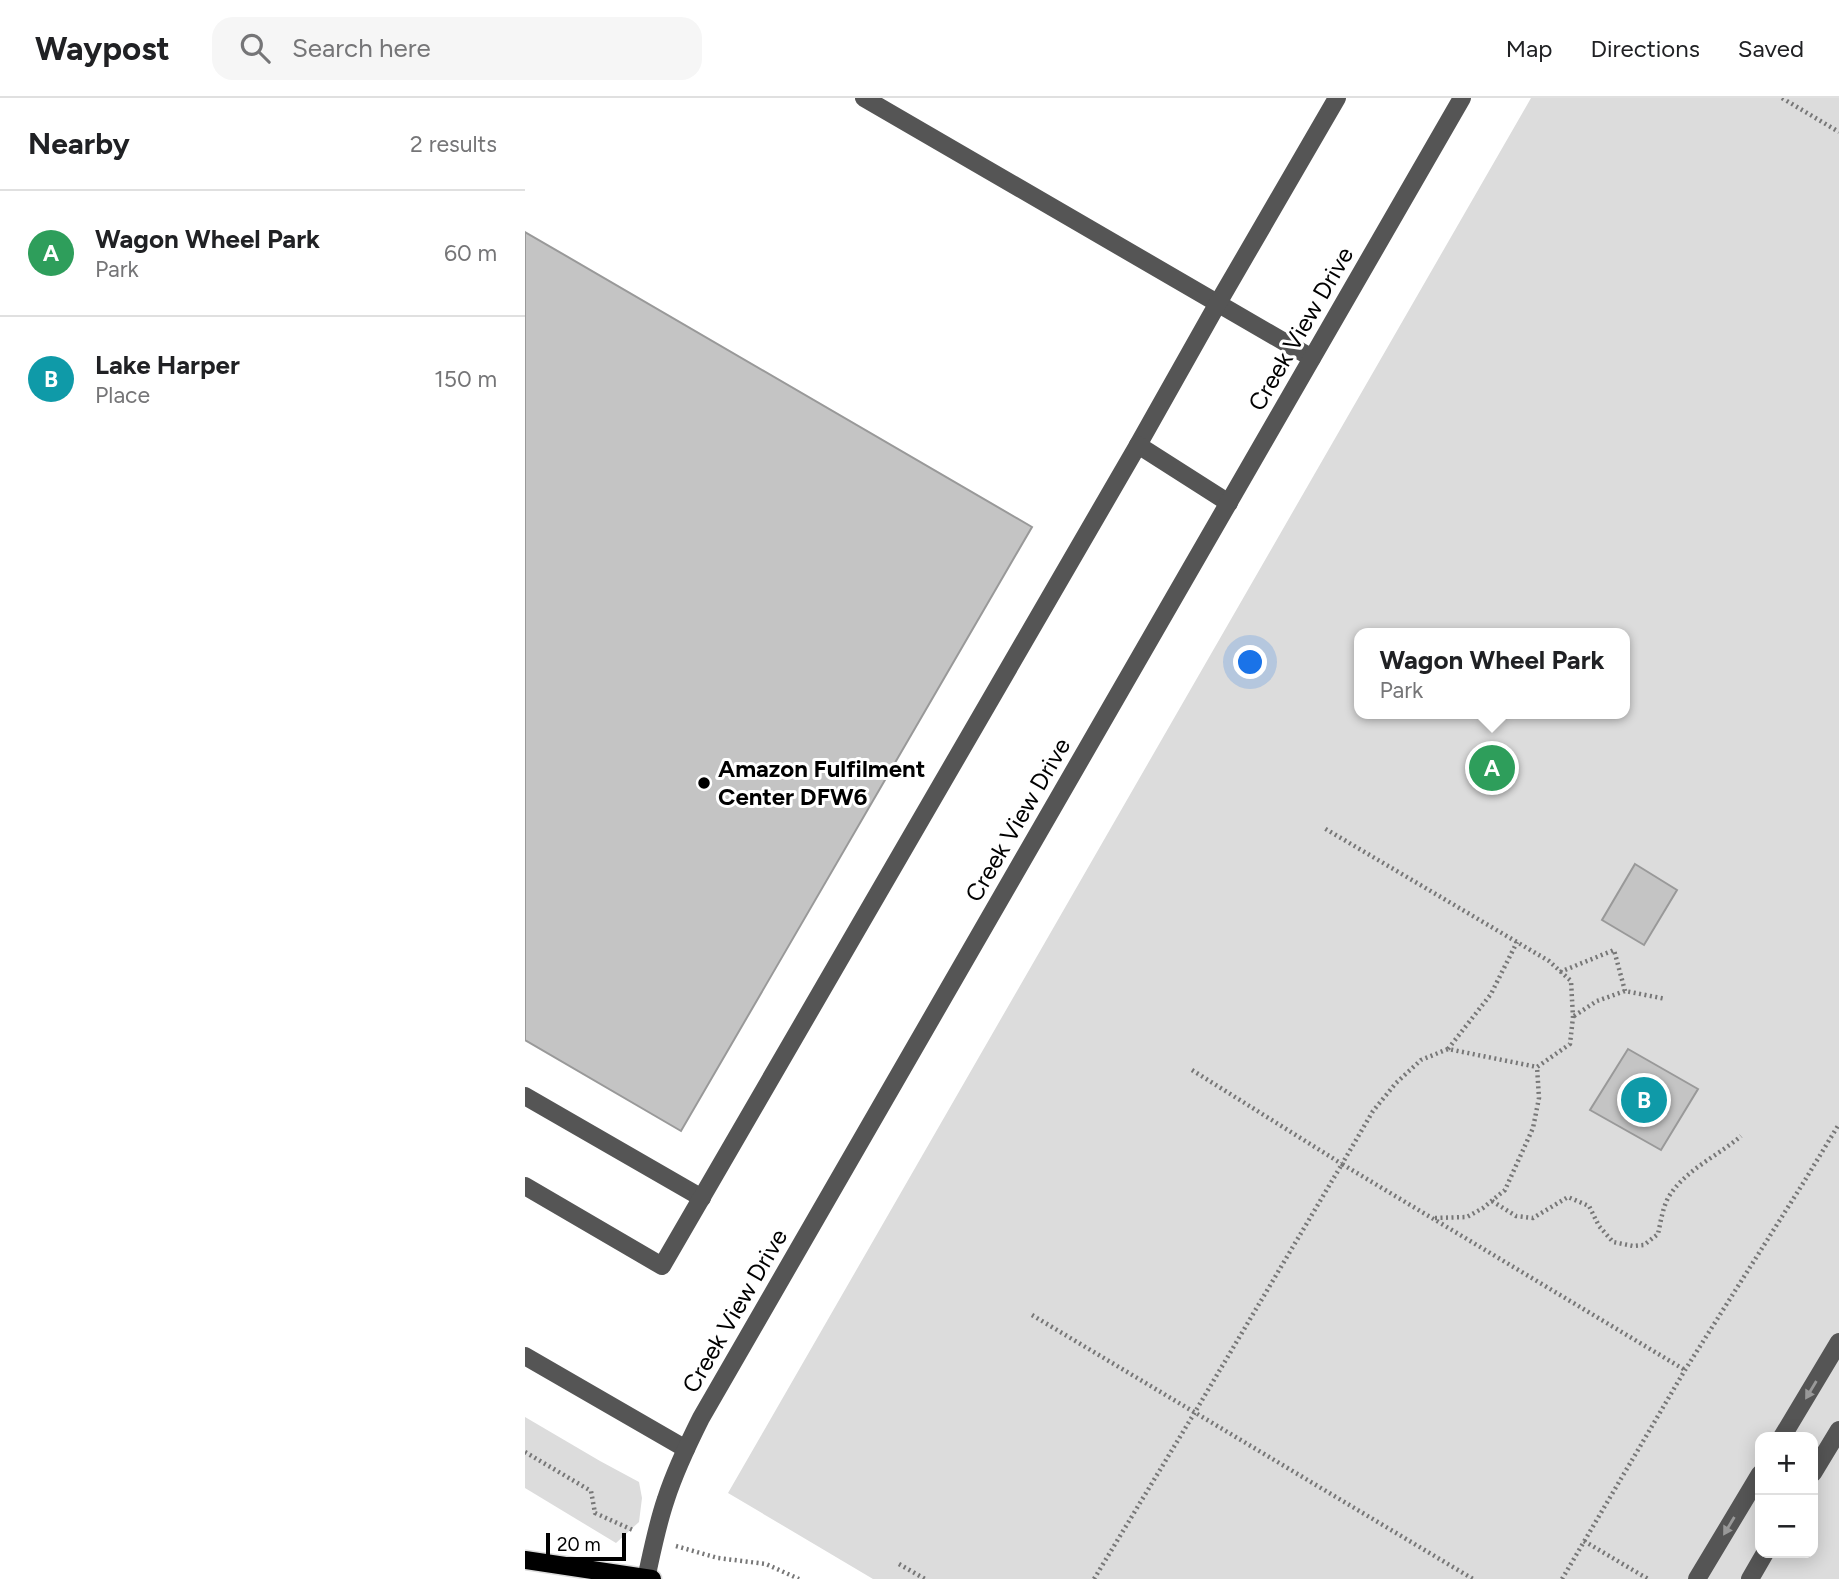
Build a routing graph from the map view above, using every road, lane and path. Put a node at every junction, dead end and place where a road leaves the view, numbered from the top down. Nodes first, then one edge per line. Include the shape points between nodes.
1 (864, 98) edge
2 (1337, 98) edge
3 (1462, 98) edge
4 (1782, 98) edge
5 (1839, 132) edge
6 (1218, 303) junction
7 (1312, 358) junction
8 (1138, 445) junction
9 (1229, 503) junction
10 (1324, 828) dead end
11 (1517, 942) junction
12 (1560, 972) junction
13 (1625, 990) junction
14 (1666, 999) dead end
15 (1573, 1017) junction
16 (1448, 1049) junction
17 (1537, 1067) junction
18 (1192, 1070) dead end
19 (525, 1097) edge
20 (1839, 1124) edge
21 (1741, 1136) dead end
22 (1342, 1164) junction
23 (525, 1186) edge
24 (702, 1198) junction
25 (1492, 1201) junction
26 (1433, 1218) junction
27 (1032, 1315) dead end
28 (1839, 1342) edge
29 (525, 1356) edge
30 (1685, 1370) junction
31 (1195, 1412) junction
32 (1839, 1430) edge
33 (1785, 1432) edge
34 (686, 1449) junction
35 (525, 1452) edge
36 (1818, 1466) edge
37 (1755, 1482) edge
38 (654, 1540) junction
39 (1584, 1541) junction
40 (1762, 1558) edge
41 (525, 1560) edge
42 (899, 1564) dead end
43 (648, 1579) edge
44 (799, 1579) edge
45 (925, 1579) edge
46 (1094, 1579) edge
47 (1473, 1579) edge
48 (1562, 1579) edge
49 (1648, 1579) edge
50 (1697, 1579) edge
51 (1749, 1579) edge

1 - 6 street
2 - 6 street
3 - 7 street, Creek View Drive
4 - 5 path
6 - 7 street
6 - 8 street
7 - 9 street, Creek View Drive
8 - 9 street
8 - 24 street
9 - 34 street, Creek View Drive
10 - 11 path
11 - 12 path
11 - 16 path via 1491,994
12 - 13 path via 1613,950
12 - 15 path via 1571,981
13 - 14 path
13 - 15 path via 1597,1000
15 - 17 path via 1570,1044
16 - 17 path
16 - 22 path via 1421,1060 1396,1083 1373,1111
17 - 25 path via 1539,1098 1533,1128 1505,1191
18 - 22 path
19 - 24 street
20 - 30 path
21 - 25 path via 1697,1167 1671,1193 1658,1234 1644,1245 1613,1242 1589,1206 1568,1197 1534,1219 1516,1216
22 - 26 path
22 - 31 path
23 - 24 street via 662,1266
25 - 26 path via 1467,1217
26 - 30 path
27 - 31 path
28 -> 33 street
29 - 34 street
30 - 39 path
31 - 46 path
31 - 47 path
32 - 36 street
34 - 38 street, Creek View Drive
35 - 38 path via 591,1491 595,1513
37 -> 50 street
38 - 43 street, Creek View Drive
38 - 44 path via 718,1558 766,1564
39 - 48 path
39 - 49 path
40 - 51 street
41 - 43 main road
42 - 45 path

